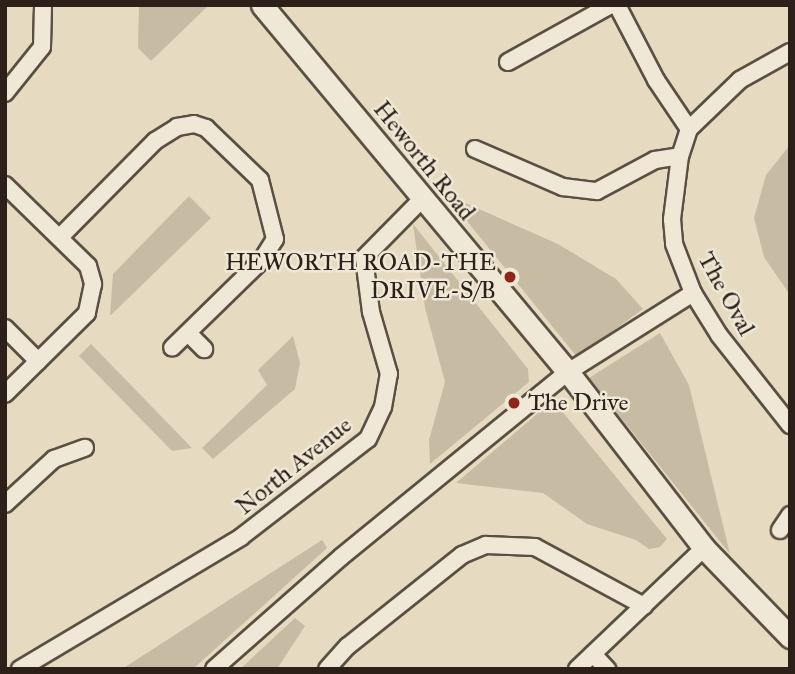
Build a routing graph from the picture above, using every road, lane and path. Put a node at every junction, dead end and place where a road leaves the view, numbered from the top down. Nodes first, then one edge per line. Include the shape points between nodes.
1 (43, 5) edge
2 (262, 5) edge
3 (611, 5) edge
4 (617, 5) edge
5 (790, 52) edge
6 (508, 62) dead end
7 (5, 93) edge
8 (689, 129) junction
9 (475, 149) dead end
10 (680, 156) junction
11 (5, 185) edge
12 (421, 200) junction
13 (60, 237) junction
14 (693, 293) junction
15 (5, 328) edge
16 (188, 333) junction
17 (172, 348) dead end
18 (204, 349) dead end
19 (38, 362) junction
20 (568, 372) junction
21 (5, 394) edge
22 (790, 425) edge
23 (85, 448) dead end
24 (7, 497) edge
25 (790, 515) edge
26 (780, 530) dead end
27 (704, 548) junction
28 (644, 606) junction
29 (790, 636) edge
30 (593, 654) junction
31 (20, 669) edge
32 (214, 669) edge
33 (327, 669) edge
34 (577, 669) edge
35 (607, 669) edge

1 - 7 street via 42,47
2 - 12 street, Heworth Road
3 - 6 street
4 - 8 street via 656,80
5 - 8 street, The Oval via 740,80
8 - 10 street, The Oval
9 - 10 street via 563,187 597,191 655,160
10 - 14 street, The Oval via 674,244
11 - 13 street
12 - 20 street, Heworth Road
12 - 31 street, North Avenue via 364,258 371,312 389,374 383,407 368,439 241,537
13 - 16 street via 155,141 177,127 194,124 206,128 260,180 275,239 261,261
13 - 19 street via 88,266 92,297 87,313
14 - 20 street
14 - 22 street, The Oval
15 - 19 street
16 - 17 street
16 - 18 street
19 - 21 street
20 - 27 street, Heworth Road
20 - 32 street via 341,557
23 - 24 street via 54,459
25 - 26 street
27 - 28 street
27 - 29 street, Heworth Road
28 - 30 street
28 - 33 street via 535,547 486,545 462,555 348,646
30 - 34 street
30 - 35 street

